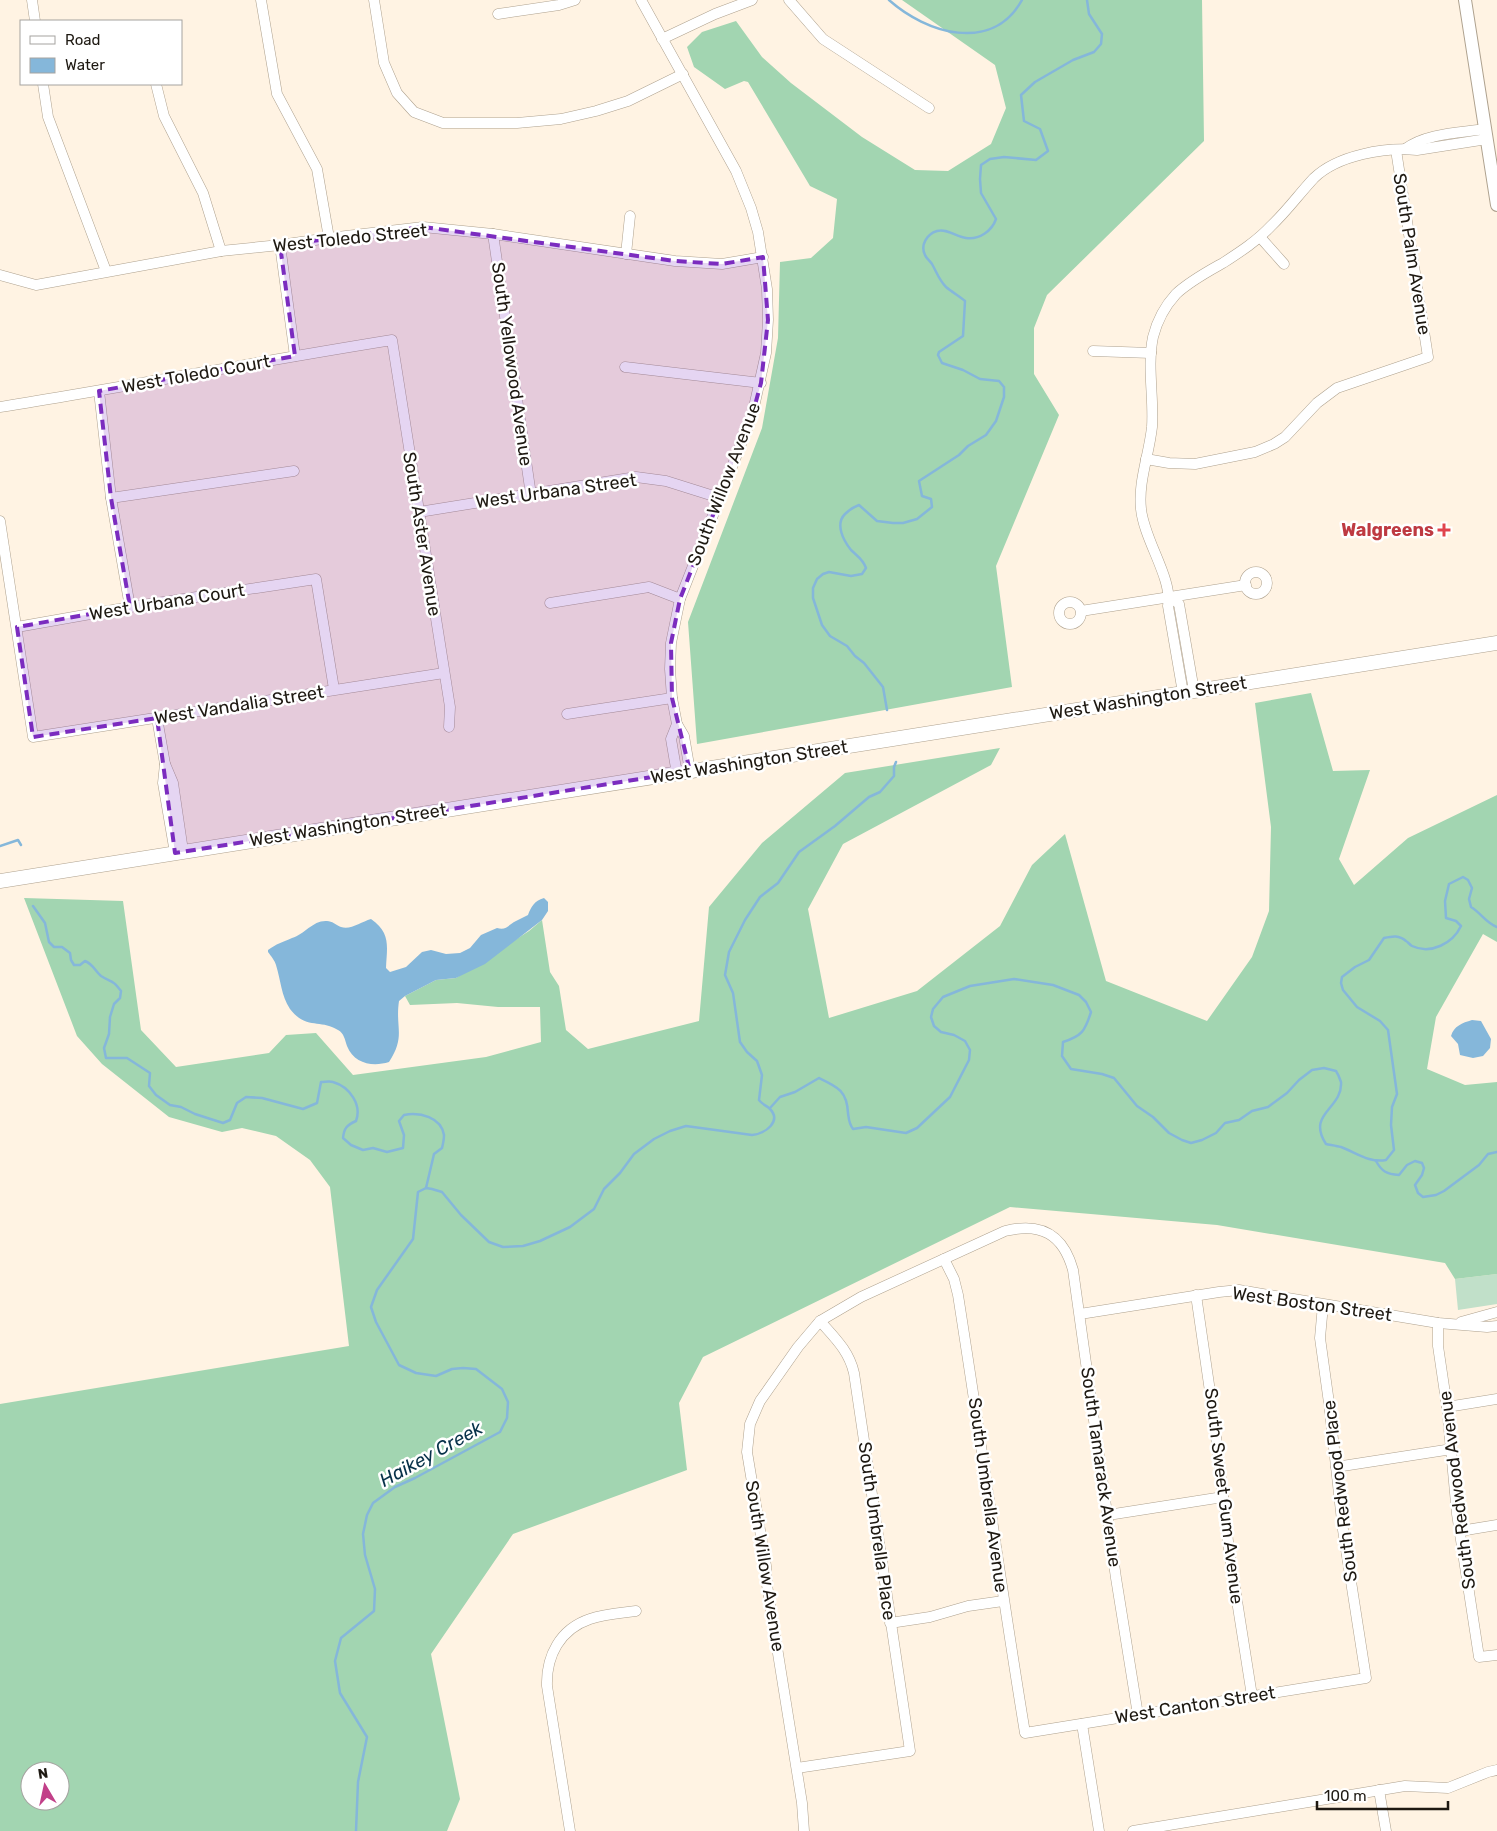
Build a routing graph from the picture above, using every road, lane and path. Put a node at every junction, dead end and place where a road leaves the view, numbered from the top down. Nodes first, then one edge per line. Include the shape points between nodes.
1 (32, 0) edge
2 (261, 0) edge
3 (374, 0) edge
4 (575, 0) edge
5 (641, 0) edge
6 (752, 0) edge
7 (789, 0) edge
8 (1465, 0) edge
9 (498, 14) dead end
10 (35, 20) edge
11 (662, 39) junction
12 (683, 74) junction
13 (43, 85) edge
14 (156, 85) edge
15 (929, 108) dead end
16 (1486, 134) junction
17 (1400, 150) junction
18 (1497, 205) edge
19 (630, 216) dead end
20 (493, 234) junction
21 (1260, 237) junction
22 (329, 238) junction
23 (280, 245) junction
24 (221, 251) junction
25 (626, 254) junction
26 (763, 257) junction
27 (1284, 264) dead end
28 (106, 271) junction
29 (0, 275) edge
30 (392, 340) joint
31 (1093, 350) dead end
32 (1151, 353) junction
33 (295, 356) junction
34 (626, 367) dead end
35 (760, 383) junction
36 (98, 391) junction
37 (0, 407) edge
38 (1146, 459) junction
39 (294, 471) dead end
40 (531, 494) junction
41 (111, 498) junction
42 (720, 498) junction
43 (419, 512) junction
44 (0, 521) edge
45 (3, 564) edge
46 (1246, 585) dead end
47 (1170, 597) junction
48 (680, 599) junction
49 (550, 603) dead end
50 (130, 606) junction
51 (1081, 611) dead end
52 (17, 626) junction
53 (1497, 643) edge
54 (444, 673) junction
55 (334, 689) junction
56 (1188, 692) junction
57 (672, 698) junction
58 (568, 714) dead end
59 (157, 718) junction
60 (449, 727) dead end
61 (683, 772) junction
62 (179, 852) junction
63 (0, 881) edge
64 (944, 1259) junction
65 (1196, 1295) junction
66 (1323, 1305) junction
67 (1497, 1312) edge
68 (1080, 1314) junction
69 (820, 1321) junction
70 (1438, 1323) junction
71 (1455, 1324) junction
72 (1497, 1326) edge
73 (1497, 1399) edge
74 (1447, 1407) junction
75 (1452, 1449) junction
76 (1336, 1468) junction
77 (1223, 1497) junction
78 (1108, 1515) junction
79 (1497, 1525) edge
80 (1460, 1531) junction
81 (1003, 1601) junction
82 (636, 1611) dead end
83 (890, 1623) junction
84 (1497, 1655) edge
85 (1366, 1678) joint
86 (1252, 1696) junction
87 (1138, 1715) junction
88 (1082, 1724) junction
89 (1025, 1733) joint
90 (797, 1768) junction
91 (1497, 1770) edge
92 (1379, 1790) junction
93 (1164, 1829) edge
94 (570, 1831) edge
95 (804, 1831) edge
96 (1099, 1831) edge
97 (1133, 1831) edge
98 (1386, 1831) edge

1 - 10 street
2 - 22 street via 277,94 317,169
3 - 12 street via 384,63 397,93 414,112 443,123 561,119 628,101
4 - 9 street
5 - 11 street, South Willow Avenue
6 - 11 street
7 - 15 street via 824,39
8 - 16 street
11 - 12 street, South Willow Avenue
12 - 26 street, South Willow Avenue via 736,171 751,208
13 - 28 street via 48,117
14 - 24 street via 164,116 203,192
16 - 17 street via 1427,138
16 - 18 street
17 - 21 street via 1352,156 1326,168
17 - 38 street, South Palm Avenue via 1428,357 1337,388 1317,403 1284,437 1255,452 1195,464
19 - 25 street
20 - 22 street, West Toledo Street via 423,227
20 - 25 street, West Toledo Street
20 - 40 street, South Yellowood Avenue
21 - 27 street
21 - 32 street via 1175,295 1156,326
22 - 23 street, West Toledo Street
23 - 24 street, West Toledo Street
23 - 33 street
24 - 28 street, West Toledo Street
25 - 26 street, West Toledo Street via 722,264
26 - 35 street, South Willow Avenue via 768,320
28 - 29 street, West Toledo Street via 36,285
30 - 33 street, West Toledo Court
30 - 43 street, South Aster Avenue
31 - 32 street
32 - 38 street via 1152,413
33 - 36 street, West Toledo Court
34 - 35 street
35 - 42 street, South Willow Avenue via 752,416
36 - 37 street, West Toledo Court
36 - 41 street
38 - 47 street via 1140,497 1142,521
39 - 41 street
40 - 42 street, West Urbana Street via 636,477 666,481
40 - 43 street, West Urbana Street
41 - 50 street
42 - 48 street, South Willow Avenue
43 - 54 street, South Aster Avenue
44 - 45 street
45 - 52 street
46 - 47 street
47 - 51 street
47 - 56 street via 1168,606
48 - 49 street via 649,587
48 - 57 street, South Willow Avenue via 672,643
50 - 52 street, West Urbana Court
50 - 55 street, West Urbana Court via 316,579
52 - 59 street, West Vandalia Street via 33,737
53 - 56 main road, West Washington Street
54 - 55 street, West Vandalia Street
54 - 60 street, South Aster Avenue via 450,707
55 - 59 street, West Vandalia Street
56 - 61 main road, West Washington Street
57 - 58 street
57 - 61 street, South Willow Avenue via 677,724 671,739
59 - 62 street via 165,764 163,783
61 - 62 main road, West Washington Street
62 - 63 main road, West Washington Street
64 - 68 street, South Tamarack Avenue via 1006,1231 1030,1227 1042,1230 1054,1237 1068,1255
64 - 69 street via 861,1297
64 - 81 street, South Umbrella Avenue via 958,1295
65 - 66 street, West Boston Street via 1239,1290
65 - 68 street, West Boston Street
65 - 77 street, South Sweet Gum Avenue
66 - 70 street, West Boston Street
66 - 76 street, South Redwood Place via 1320,1338
67 - 71 street, West Boston Street
68 - 78 street, South Tamarack Avenue
69 - 83 street, South Umbrella Place via 851,1360
69 - 90 street, South Willow Avenue via 760,1401 750,1424 747,1452
70 - 71 street, West Boston Street
70 - 74 street, South Redwood Avenue
71 - 72 street, West Boston Street
73 - 74 street
74 - 75 street, South Redwood Avenue
75 - 76 street
75 - 80 street, South Redwood Avenue
76 - 85 street, South Redwood Place
77 - 78 street
77 - 86 street, South Sweet Gum Avenue
78 - 87 street, South Tamarack Avenue
79 - 80 street
80 - 84 street, South Redwood Avenue via 1479,1657
81 - 83 street
81 - 89 street, South Umbrella Avenue
82 - 94 street via 600,1616 581,1623 564,1636 550,1657 547,1686
83 - 90 street, South Umbrella Place via 910,1751
85 - 86 street, West Canton Street
86 - 87 street, West Canton Street
87 - 88 street, West Canton Street
88 - 89 street, West Canton Street
88 - 96 street
90 - 95 street, South Willow Avenue
91 - 92 street via 1448,1788 1405,1786
92 - 93 street
92 - 98 street
93 - 97 street

